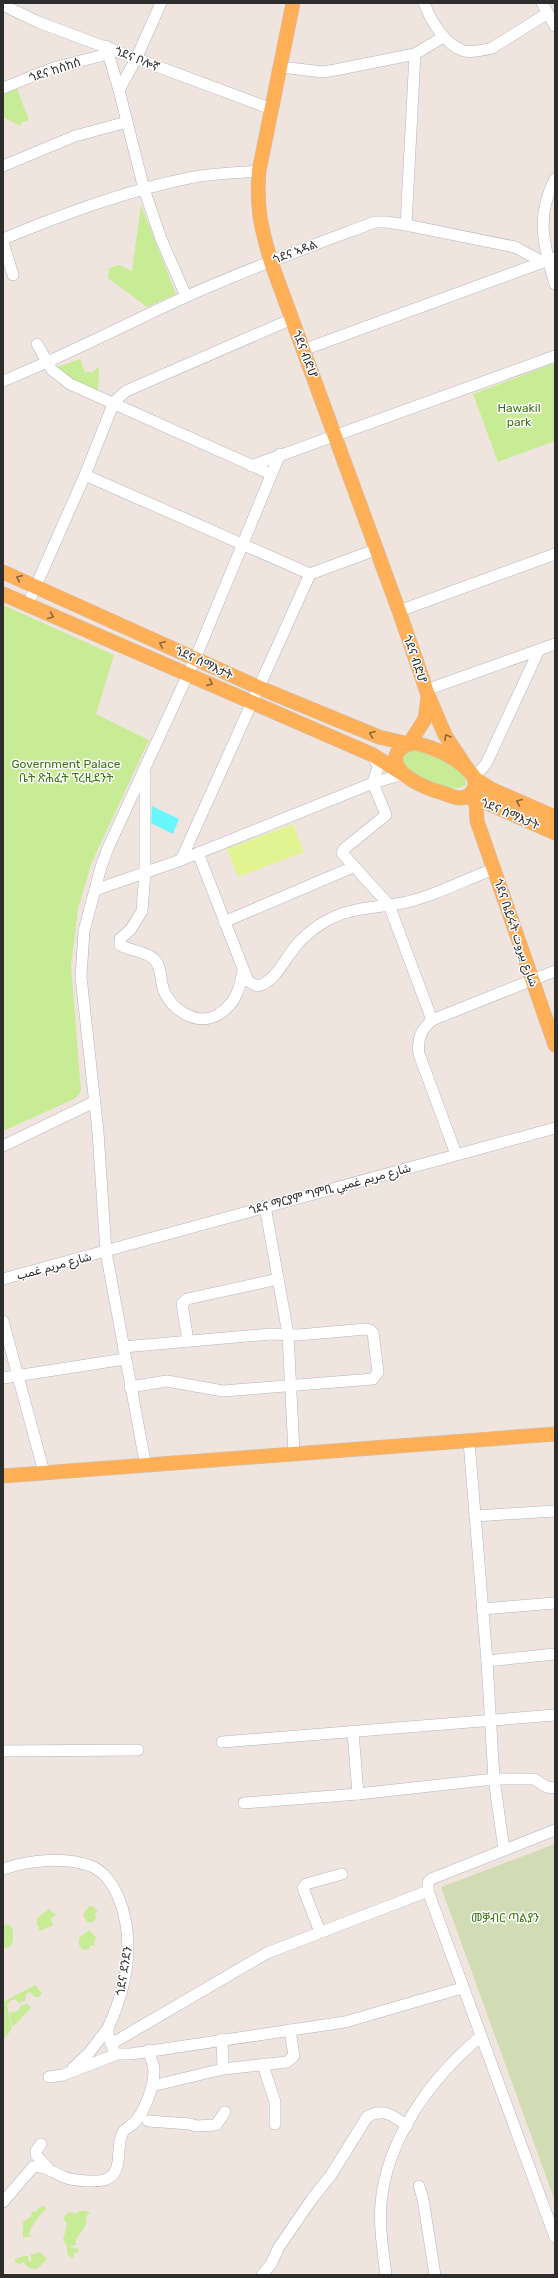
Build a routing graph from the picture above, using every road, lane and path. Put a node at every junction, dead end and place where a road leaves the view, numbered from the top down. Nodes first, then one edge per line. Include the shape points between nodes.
1 (161, 3) edge
2 (293, 3) edge
3 (424, 3) edge
4 (542, 3) edge
5 (3, 5) edge
6 (548, 13) junction
7 (555, 26) edge
8 (443, 37) junction
9 (107, 50) junction
10 (415, 54) junction
11 (136, 59) junction
12 (281, 67) junction
13 (3, 88) edge
14 (119, 90) junction
15 (272, 109) junction
16 (127, 122) junction
17 (3, 166) edge
18 (259, 171) junction
19 (555, 179) edge
20 (144, 189) junction
21 (406, 225) junction
22 (3, 239) edge
23 (3, 242) edge
24 (549, 260) edge
25 (271, 262) junction
26 (13, 275) dead end
27 (555, 284) edge
28 (186, 296) junction
29 (292, 319) junction
30 (37, 344) dead end
31 (303, 350) junction
32 (555, 356) edge
33 (47, 363) junction
34 (3, 381) edge
35 (114, 402) junction
36 (335, 435) junction
37 (280, 454) junction
38 (251, 466) junction
39 (271, 474) junction
40 (85, 476) junction
41 (244, 544) junction
42 (375, 550) junction
43 (555, 554) edge
44 (3, 572) edge
45 (310, 574) junction
46 (36, 586) junction
47 (3, 594) edge
48 (28, 606) junction
49 (399, 611) junction
50 (554, 645) edge
51 (539, 650) junction
52 (195, 659) junction
53 (188, 673) junction
54 (260, 688) junction
55 (427, 692) junction
56 (253, 702) junction
57 (410, 744) junction
58 (373, 755) junction
59 (145, 772) junction
60 (403, 774) junction
61 (373, 783) junction
62 (469, 788) junction
63 (555, 817) edge
64 (477, 821) junction
65 (555, 833) edge
66 (198, 853) junction
67 (181, 860) junction
68 (353, 868) junction
69 (494, 869) junction
70 (145, 872) junction
71 (94, 890) junction
72 (389, 905) junction
73 (224, 922) junction
74 (243, 969) junction
75 (555, 971) edge
76 (533, 980) junction
77 (432, 1020) junction
78 (555, 1045) edge
79 (94, 1102) junction
80 (555, 1128) edge
81 (3, 1146) edge
82 (456, 1154) junction
83 (265, 1206) junction
84 (106, 1252) junction
85 (3, 1279) edge
86 (278, 1279) junction
87 (3, 1321) edge
88 (288, 1334) junction
89 (188, 1341) junction
90 (122, 1347) junction
91 (125, 1359) junction
92 (18, 1376) junction
93 (3, 1378) edge
94 (130, 1387) junction
95 (292, 1387) junction
96 (555, 1434) edge
97 (469, 1441) junction
98 (294, 1452) junction
99 (146, 1467) junction
100 (44, 1472) junction
101 (3, 1476) edge
102 (555, 1511) edge
103 (475, 1516) junction
104 (555, 1603) edge
105 (482, 1609) junction
106 (555, 1654) edge
107 (487, 1661) junction
108 (555, 1715) edge
109 (491, 1722) junction
110 (353, 1732) junction
111 (222, 1742) dead end
112 (138, 1750) dead end
113 (3, 1751) edge
114 (494, 1779) junction
115 (555, 1788) edge
116 (358, 1794) junction
117 (244, 1802) dead end
118 (555, 1830) edge
119 (504, 1850) junction
120 (3, 1869) edge
121 (342, 1874) dead end
122 (428, 1891) junction
123 (320, 1932) junction
124 (462, 1988) junction
125 (108, 2028) junction
126 (290, 2030) junction
127 (480, 2037) junction
128 (222, 2039) junction
129 (111, 2044) junction
130 (149, 2050) junction
131 (117, 2054) junction
132 (263, 2065) junction
133 (223, 2069) junction
134 (63, 2075) junction
135 (49, 2077) dead end
136 (152, 2086) junction
137 (144, 2106) junction
138 (225, 2112) dead end
139 (148, 2121) junction
140 (135, 2122) junction
141 (275, 2124) dead end
142 (407, 2126) junction
143 (41, 2144) dead end
144 (48, 2169) junction
145 (419, 2186) dead end
146 (3, 2202) edge
147 (555, 2237) edge
148 (262, 2275) edge
149 (386, 2275) edge
150 (435, 2275) edge

1 - 11 street
2 - 12 main road, ጎደና ብድሆ
3 - 8 street
4 - 6 street
5 - 9 street, ጎደና ቦሎኛ
6 - 7 street
6 - 8 street via 492,48 482,51 464,51
8 - 10 street
9 - 11 street, ጎደና ቦሎኛ
9 - 13 street, ጎደና ከስከሰ
9 - 14 street
10 - 12 street via 323,72
10 - 21 street
11 - 14 street
11 - 15 street, ጎደና ቦሎኛ
12 - 15 main road, ጎደና ብድሆ
14 - 16 street
15 - 18 main road, ጎደና ብድሆ
16 - 17 street via 74,136
16 - 20 street
18 - 20 street via 190,177
18 - 25 main road, ጎደና ብድሆ via 259,222
19 - 24 street via 544,208 543,239
20 - 22 street via 77,209
20 - 28 street via 161,239
21 - 24 street, ጎደና ኣዳል via 515,247
21 - 25 street, ጎደና ኣዳል via 374,222
23 - 26 street
24 - 27 street
24 - 31 street
25 - 28 street, ጎደና ኣዳል
25 - 29 main road, ጎደና ብድሆ
28 - 33 street, ጎደና ኣዳል
29 - 31 main road, ጎደና ብድሆ
29 - 35 street via 126,391
30 - 33 street
31 - 36 main road, ጎደና ብድሆ
32 - 36 street
33 - 34 street, ጎደና ኣዳል
33 - 35 street via 58,377
35 - 38 street
35 - 40 street
36 - 37 street
36 - 42 main road, ጎደና ብድሆ
37 - 38 street
37 - 39 street
38 - 39 street
39 - 41 street
40 - 41 street
40 - 46 street
41 - 45 street
41 - 52 street
42 - 45 street
42 - 49 main road, ጎደና ብድሆ
43 - 49 street
46 -> 44 main road, ጎደና ሰማእታት
45 - 54 street
46 - 48 street
52 -> 46 main road, ጎደና ሰማእታት
47 - 48 main road, ጎደና ሰማእታት
48 -> 53 main road, ጎደና ሰማእታት
49 - 55 main road, ጎደና ብድሆ
50 - 51 street
51 - 55 street
51 - 62 street via 486,764
52 - 53 street
52 - 54 main road, ጎደና ሰማእታት
53 -> 56 main road, ጎደና ሰማእታት
53 - 59 street
54 - 56 street
57 -> 54 main road, ጎደና ሰማእታት via 379,737
55 - 57 main road via 425,719
62 -> 55 main road, ጎደና ብድሆ
56 - 58 main road, ጎደና ሰማእታት
56 - 67 street
57 - 60 main road via 402,747 396,756 396,765
57 - 62 main road, ጎደና ሰማእታት via 443,752
58 - 60 main road, ጎደና ሰማእታት
58 - 61 street via 378,767
59 - 70 street
59 - 71 street via 108,848
60 - 61 street
60 - 62 main road, ጎደና ሰማእታት via 433,790
61 - 66 street
61 - 68 street via 386,815 344,848 342,853
63 -> 62 main road, ጎደና ሰማእታት via 491,790
62 - 64 main road
62 - 64 main road via 470,810
62 - 65 main road, ጎደና ሰማእታት via 485,802
64 - 69 main road, ጎደና ቤይሩት شارع بيروت
66 - 67 street
66 - 73 street
67 - 70 street
68 - 72 street
68 - 73 street
69 - 72 street via 417,898
69 - 76 main road, ጎደና ቤይሩት شارع بيروت
70 - 71 street
70 - 74 street via 142,911 136,923 119,943 154,959 159,967 168,999 178,1010 203,1019 216,1016 228,1008 236,996
71 - 79 street via 84,931 81,977
72 - 74 street via 347,912 327,920 299,942 268,982 262,985 252,984
72 - 77 street
73 - 74 street
75 - 76 street
76 - 77 street
76 - 78 main road, ጎደና ቤይሩት شارع بيروت
77 - 82 street via 420,1032 419,1054
79 - 81 street
79 - 84 street via 101,1164
80 - 82 street, ጎደና ማርያም ግምቢ شارع مريم غمبي
82 - 83 street, ጎደና ማርያም ግምቢ شارع مريم غمبي
83 - 84 street, ጎደና ማርያም ግምቢ شارع مريم غمبي
83 - 86 street
84 - 85 street, شارع مريم غمب
84 - 90 street
86 - 88 street
86 - 89 street via 187,1298 182,1304
87 - 92 street
88 - 89 street
88 - 95 street
88 - 95 street via 370,1330 373,1333 378,1372 373,1379
89 - 90 street
90 - 91 street
91 - 92 street
91 - 94 street
92 - 93 street
92 - 100 street
94 - 95 street via 167,1381 223,1391
94 - 99 street
95 - 98 street
96 - 97 main road
97 - 98 main road
97 - 103 street
98 - 99 main road
99 - 100 main road
100 - 101 main road
102 - 103 street
103 - 105 street
104 - 105 street
105 - 107 street
106 - 107 street
107 - 109 street
108 - 109 street
109 - 110 street
109 - 114 street
110 - 111 street
110 - 116 street
112 - 113 street
114 - 115 street via 534,1779 547,1787
114 - 116 street
114 - 119 street
116 - 117 street
118 - 119 street
119 - 122 street via 431,1879
120 - 125 street, ጎደና ደንደን via 31,1861 80,1864 93,1867 105,1876 114,1888 124,1911 128,1958 119,2000
121 - 123 street via 306,1884 303,1888
122 - 123 street
122 - 124 street
123 - 129 street via 267,1953
124 - 126 street via 363,2019
124 - 127 street
125 - 129 street
125 - 134 street, ጎደና ደንደን via 89,2054
126 - 128 street
126 - 132 street via 294,2056 283,2063
127 - 142 street via 456,2058 432,2086
127 - 147 street
128 - 130 street
128 - 133 street
129 - 131 street
130 - 131 street
130 - 136 street via 154,2069
131 - 134 street
132 - 133 street
132 - 141 street via 275,2102
133 - 136 street
134 - 135 street
136 - 137 street
137 - 139 street
137 - 140 street
138 - 139 street via 216,2125 196,2126
139 - 140 street
140 - 144 street via 122,2133 118,2151 119,2166 111,2177 103,2180 66,2178
142 - 148 street via 391,2114 373,2113 367,2117 331,2175
142 - 149 street via 391,2162 381,2202 381,2235
143 - 144 street via 36,2155
144 - 146 street via 33,2167
145 - 150 street

